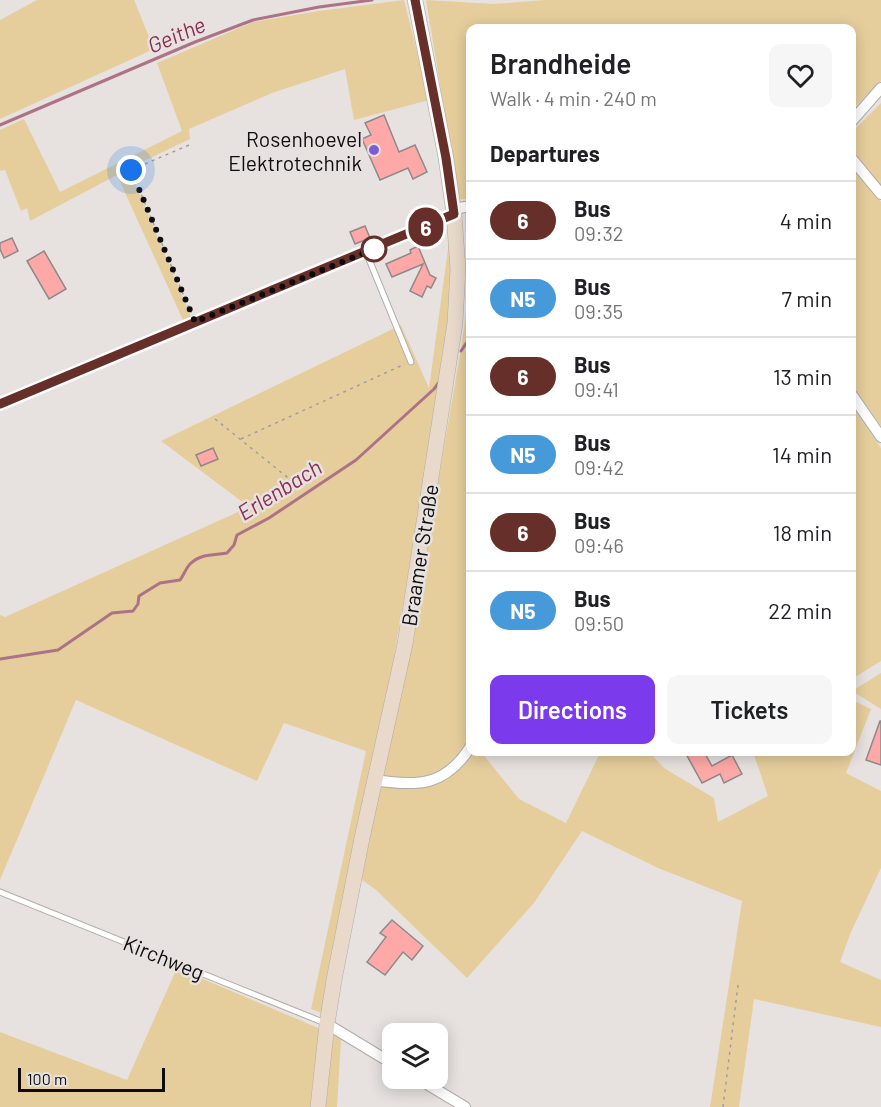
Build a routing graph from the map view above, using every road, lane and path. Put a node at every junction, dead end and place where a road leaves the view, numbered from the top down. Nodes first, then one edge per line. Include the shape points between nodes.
1 (415, 0) edge
2 (881, 88) edge
3 (856, 116) edge
4 (189, 145) dead end
5 (856, 164) edge
6 (881, 194) edge
7 (466, 208) edge
8 (454, 212) junction
9 (366, 252) junction
10 (195, 322) junction
11 (411, 362) joint
12 (856, 401) edge
13 (0, 404) edge
14 (215, 419) dead end
15 (881, 437) edge
16 (242, 439) junction
17 (297, 485) dead end
18 (466, 754) edge
19 (375, 780) junction
20 (0, 892) edge
21 (738, 985) dead end
22 (327, 1024) junction
23 (382, 1057) edge
24 (435, 1089) edge
25 (318, 1107) edge
26 (465, 1107) edge
27 (723, 1107) edge

1 - 8 street, Braamer Straße
2 - 3 street
4 - 10 path via 131,170
5 - 6 street
7 - 8 street
8 - 9 street
8 - 19 street, Braamer Straße via 458,268 455,323 405,644
9 - 10 street
9 - 11 lane
10 - 13 street
11 - 16 path
12 - 15 street
14 - 16 path
16 - 17 path
18 - 19 street via 446,773 427,782 405,785
19 - 22 street, Braamer Straße
20 - 22 lane, Kirchweg
21 - 27 path
22 - 23 street
22 - 25 street, Braamer Straße
24 - 26 street

